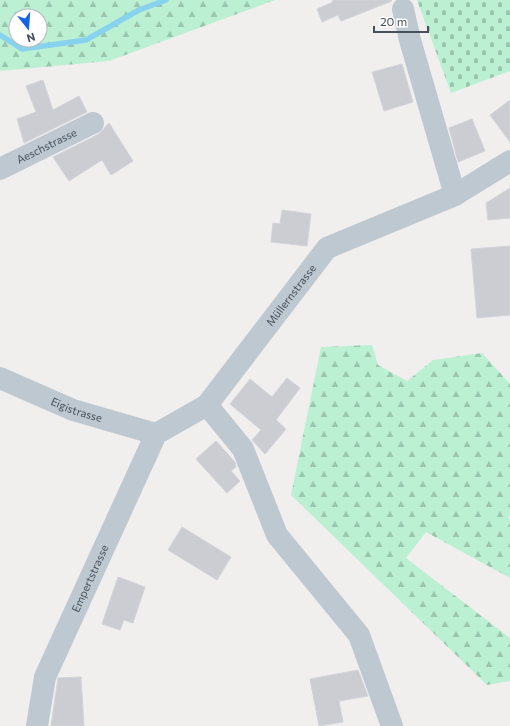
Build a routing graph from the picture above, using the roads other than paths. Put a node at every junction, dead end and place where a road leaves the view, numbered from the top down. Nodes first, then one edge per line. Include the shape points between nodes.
1 (403, 9) dead end
2 (93, 123) dead end
3 (510, 161) edge
4 (0, 169) edge
5 (454, 195) junction
6 (0, 378) edge
7 (206, 405) junction
8 (156, 434) junction
9 (37, 726) edge
10 (392, 726) edge

1 - 5 street
2 - 4 street, Aeschstrasse
3 - 5 street, Müllernstrasse
5 - 7 street, Müllernstrasse via 327,248
6 - 8 street, Eigistrasse via 73,410
7 - 8 street, Müllernstrasse
7 - 10 street via 243,449 277,535 359,635
8 - 9 street, Empertstrasse via 44,677

